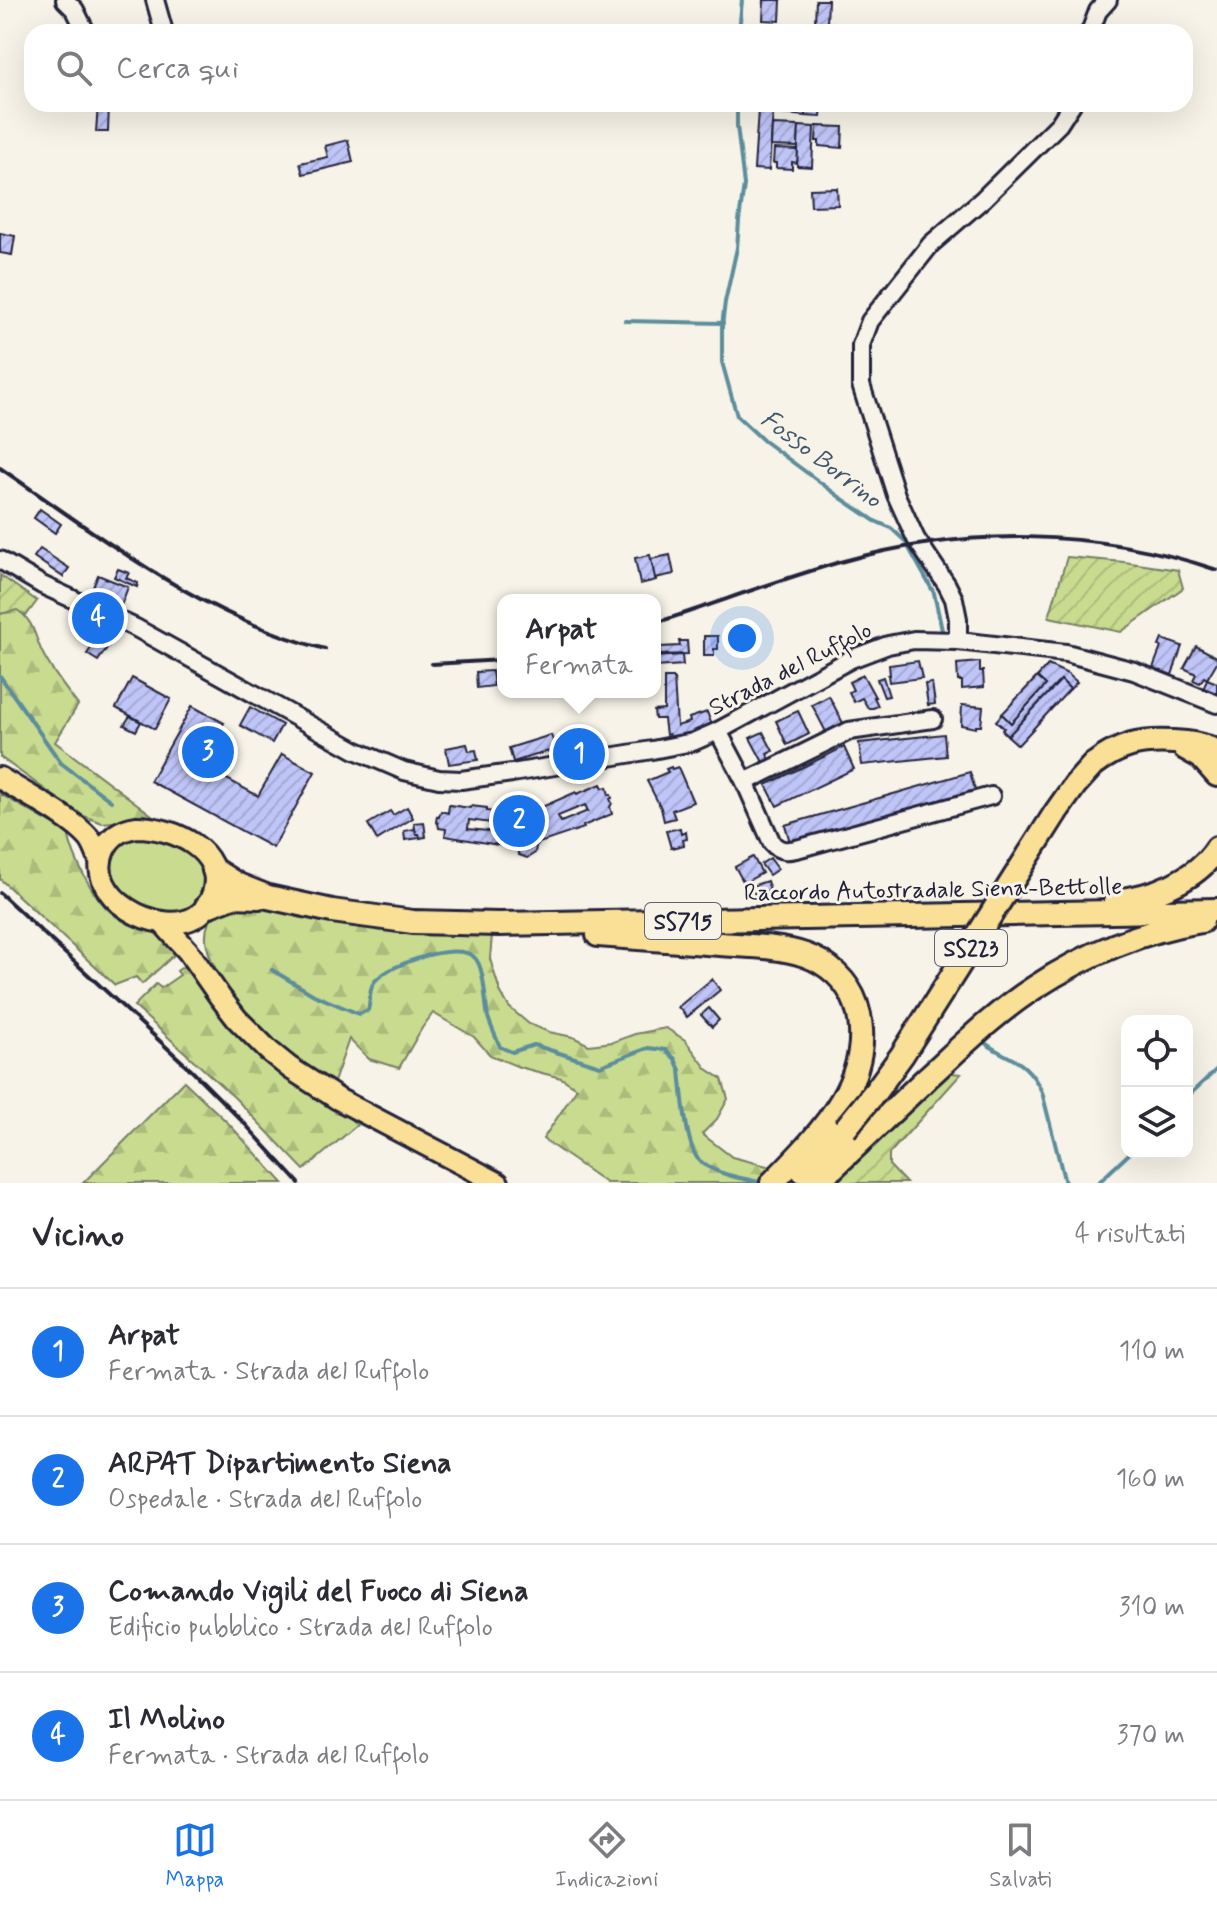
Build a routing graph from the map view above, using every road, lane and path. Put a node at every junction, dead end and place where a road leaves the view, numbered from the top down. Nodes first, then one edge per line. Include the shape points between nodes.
1 (65, 0) edge
2 (155, 0) edge
3 (1108, 0) edge
4 (82, 24) edge
5 (162, 24) edge
6 (1093, 24) edge
7 (1067, 112) edge
8 (0, 560) edge
9 (958, 641) junction
10 (1217, 704) edge
11 (933, 719) dead end
12 (718, 731) junction
13 (1173, 742) junction
14 (1217, 751) edge
15 (1217, 775) edge
16 (0, 778) edge
17 (745, 782) junction
18 (991, 796) dead end
19 (57, 813) junction
20 (120, 831) junction
21 (1217, 848) edge
22 (100, 861) junction
23 (214, 870) junction
24 (268, 897) junction
25 (203, 910) junction
26 (1217, 910) edge
27 (868, 917) junction
28 (1217, 919) edge
29 (162, 922) junction
30 (499, 924) junction
31 (207, 978) junction
32 (845, 1129) junction
33 (498, 1183) edge
34 (772, 1183) edge
35 (790, 1183) edge
36 (799, 1183) edge
37 (817, 1183) edge

1 - 4 street
2 - 5 street
3 - 6 street
7 - 9 street via 931,244 870,321 861,345 861,385 896,495 954,599
8 - 12 street, Strada del Ruffolo via 136,628 347,746 427,777 461,780 587,761 683,744
9 - 10 street, Strada del Ruffolo via 1077,655
9 - 12 street, Strada del Ruffolo via 914,640 869,651
11 - 17 street via 849,731
12 - 17 street
13 - 14 highway, SS223 via 1193,742
13 - 15 highway via 1201,757
13 - 32 highway, SS223, bridge via 1129,745 1093,765 1075,785 902,1055
16 - 19 main road
17 - 18 street via 772,843 782,851
19 - 20 main road
19 - 22 main road via 92,841
20 - 22 main road
20 - 23 main road via 169,831 197,848
21 - 27 highway, SS223 via 1185,878 1130,899 903,908
22 - 29 main road via 103,880 115,900
23 - 24 highway, Raccordo Autostradale Siena-Bettolle / SS715
23 - 25 main road via 214,889
24 - 25 highway, Raccordo Autostradale Siena-Bettolle / SS715 via 233,896
24 - 30 highway, Raccordo Autostradale Siena-Bettolle / SS715 via 384,919
25 - 29 main road via 180,923
25 - 31 main road via 197,945
26 - 27 highway, Raccordo Autostradale Siena-Bettolle / SS715
27 - 30 highway, Raccordo Autostradale Siena-Bettolle / SS715
28 - 37 highway, SS223 via 1144,934 1035,986 950,1056
29 - 31 main road
30 - 34 highway via 789,950 818,959 846,984 859,1015 861,1045 854,1074 837,1108
31 - 33 main road via 251,1033 300,1076
32 - 35 highway, SS223
32 - 36 highway, SS223

